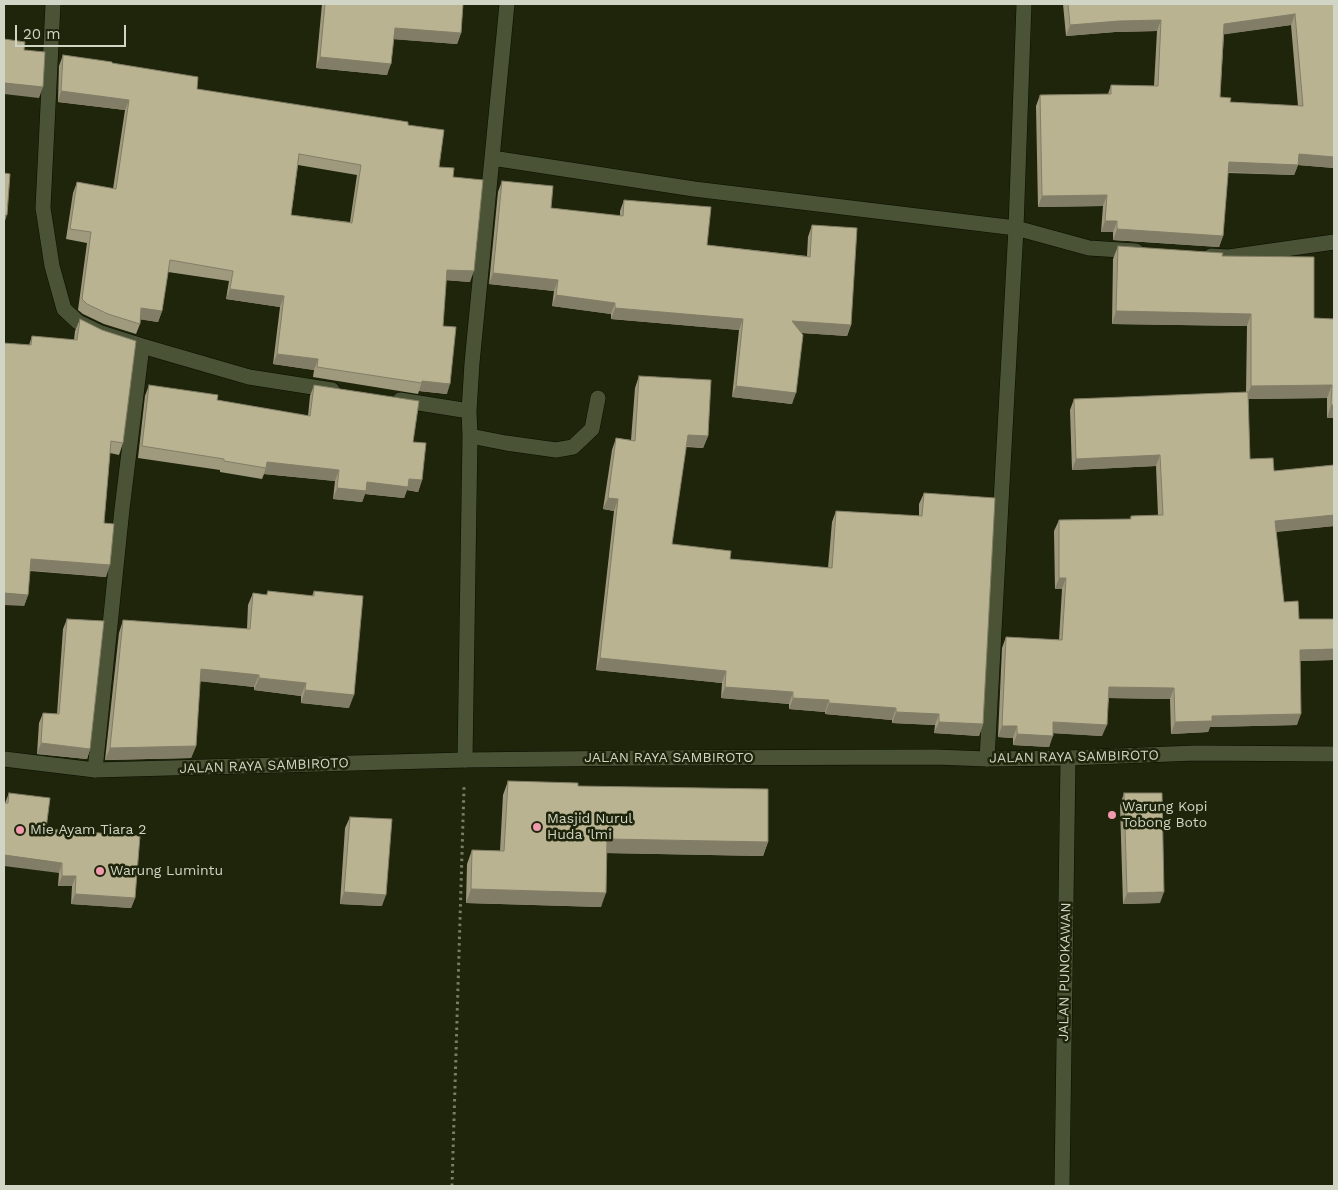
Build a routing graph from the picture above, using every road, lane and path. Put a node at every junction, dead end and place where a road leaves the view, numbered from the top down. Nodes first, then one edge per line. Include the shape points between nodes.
1 (53, 4) edge
2 (507, 4) edge
3 (1024, 4) edge
4 (492, 158) junction
5 (1016, 228) junction
6 (1334, 242) edge
7 (1149, 252) edge
8 (1199, 255) edge
9 (142, 346) junction
10 (344, 392) edge
11 (383, 397) edge
12 (598, 398) dead end
13 (469, 411) junction
14 (470, 436) junction
15 (1334, 754) edge
16 (1068, 758) junction
17 (4, 759) edge
18 (987, 759) junction
19 (465, 760) junction
20 (95, 770) junction
21 (452, 1186) edge
22 (1062, 1186) edge

1 - 9 street via 43,208 52,266 64,309 78,322
2 - 4 street
3 - 5 street
4 - 5 street via 694,189
4 - 13 street
5 - 7 street via 1089,248
5 - 18 street
6 - 8 street via 1229,257
9 - 10 street via 248,377
9 - 20 street
11 - 13 street
12 - 14 street via 592,429 573,447 556,450
13 - 14 street
14 - 19 street
15 - 16 street, JALAN RAYA SAMBIROTO via 1196,753
16 - 18 street, JALAN RAYA SAMBIROTO
16 - 22 street, JALAN PUNOKAWAN
17 - 20 street, JALAN RAYA SAMBIROTO
18 - 19 street, JALAN RAYA SAMBIROTO
19 - 20 street, JALAN RAYA SAMBIROTO
19 - 21 path

